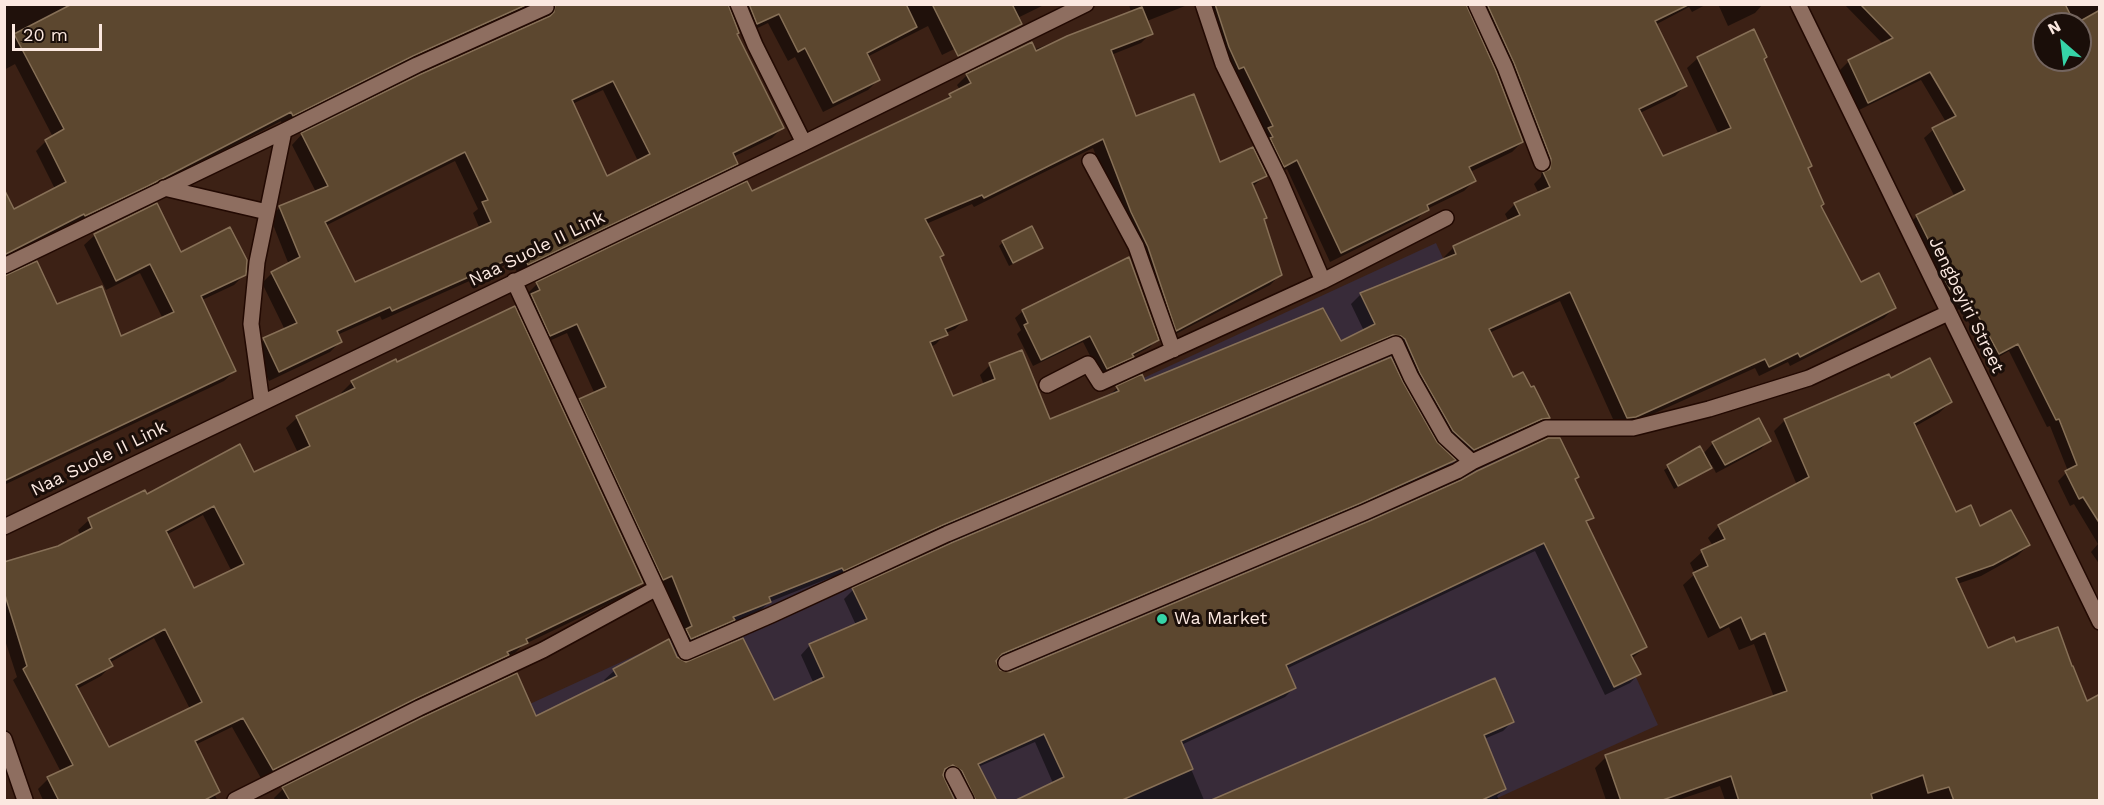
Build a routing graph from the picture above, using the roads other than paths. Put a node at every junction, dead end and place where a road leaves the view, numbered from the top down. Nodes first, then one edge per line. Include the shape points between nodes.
1 (738, 4) edge
2 (1086, 4) edge
3 (1203, 4) edge
4 (1476, 4) edge
5 (1798, 4) edge
6 (546, 7) dead end
7 (284, 131) junction
8 (804, 143) junction
9 (1090, 161) dead end
10 (1542, 163) dead end
11 (164, 188) junction
12 (267, 212) junction
13 (1446, 218) dead end
14 (4, 266) edge
15 (514, 281) junction
16 (1323, 281) junction
17 (1948, 313) junction
18 (1173, 350) junction
19 (1047, 385) dead end
20 (262, 403) junction
21 (1472, 462) junction
22 (4, 527) edge
23 (655, 589) junction
24 (2100, 622) edge
25 (1006, 663) dead end
26 (4, 739) edge
27 (953, 775) dead end
28 (25, 801) edge
29 (235, 801) edge
30 (966, 801) edge

1 - 8 street
2 - 8 street, Naa Suole II Link
3 - 16 street via 1223,64 1279,178
4 - 10 street
5 - 17 street, Jengbeyiri Street
6 - 7 street
7 - 11 street
7 - 12 street
8 - 15 street, Naa Suole II Link
9 - 18 street via 1136,246
11 - 12 street
11 - 14 street
12 - 20 street via 251,324
13 - 16 street
15 - 20 street, Naa Suole II Link
15 - 23 street
16 - 18 street
17 - 21 street via 1809,378 1757,395 1633,428 1546,428
17 - 24 street, Jengbeyiri Street
18 - 19 street via 1100,383 1088,364
20 - 22 street, Naa Suole II Link
21 - 23 street via 1445,437 1396,344 958,530 686,652
21 - 25 street via 1365,512
23 - 29 street via 543,650
26 - 28 street
27 - 30 street

